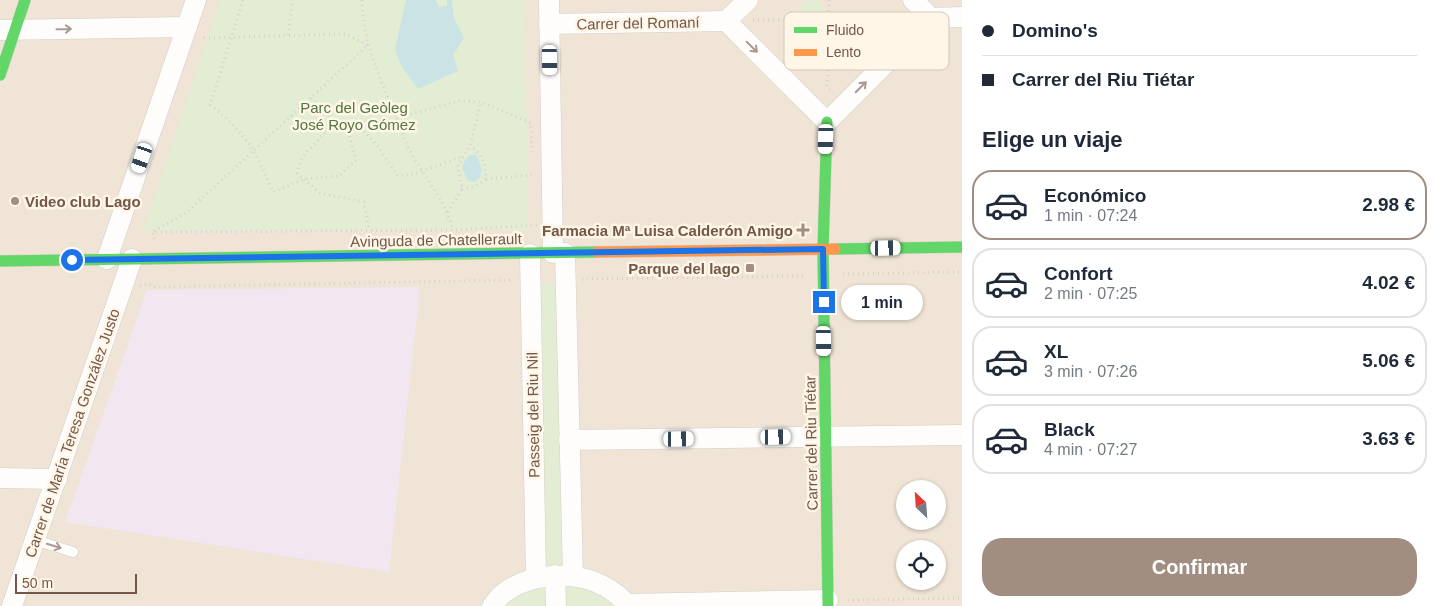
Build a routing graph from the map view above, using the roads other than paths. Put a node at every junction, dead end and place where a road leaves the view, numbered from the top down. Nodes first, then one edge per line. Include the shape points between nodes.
1 (25, 0) edge
2 (196, 0) edge
3 (549, 0) edge
4 (748, 0) edge
5 (913, 0) edge
6 (925, 12) edge
7 (949, 17) edge
8 (962, 17) edge
9 (726, 21) junction
10 (549, 24) junction
11 (187, 27) junction
12 (8, 30) edge
13 (878, 70) edge
14 (0, 75) edge
15 (827, 122) junction
16 (962, 247) edge
17 (823, 249) junction
18 (559, 253) junction
19 (530, 254) junction
20 (108, 259) junction
21 (132, 259) junction
22 (0, 261) edge
23 (962, 435) edge
24 (826, 437) junction
25 (569, 440) junction
26 (0, 478) edge
27 (57, 479) junction
28 (35, 540) junction
29 (73, 552) dead end
30 (554, 576) junction
31 (828, 603) edge
32 (627, 605) edge
33 (12, 606) edge
34 (492, 606) edge
35 (556, 606) edge

1 - 12 street
2 - 11 street
3 - 10 street, Passeig del Riu Nil
4 - 9 street
5 - 6 street
7 - 8 street
9 - 10 street, Carrer del Romaní
9 -> 15 street
10 - 18 street, Passeig del Riu Nil
12 -> 11 street
11 - 20 street
12 - 14 street
15 -> 13 street
15 - 17 street, Carrer del Riu Tiétar
16 - 17 street, Avinguda de Chatellerault
17 - 18 street, Avinguda de Chatellerault
17 - 24 street, Carrer del Riu Tiétar
18 - 19 street, Avinguda de Chatellerault
18 - 25 street, Passeig del Riu Nil
19 - 21 street, Avinguda de Chatellerault
19 - 30 street, Passeig del Riu Nil
20 - 21 street, Avinguda de Chatellerault
20 - 22 street, Avinguda de Chatellerault
21 - 27 street, Carrer de María Teresa González Justo
23 - 24 street
24 - 25 street
24 - 31 street, Carrer del Riu Tiétar
25 - 30 street, Passeig del Riu Nil
26 - 27 street
27 - 28 street, Carrer de María Teresa González Justo
28 -> 29 lane
28 - 33 street, Carrer de María Teresa González Justo
30 - 32 street via 602,585
30 - 34 street via 505,592
30 - 35 street, Passeig del Riu Nil
31 - 32 street

